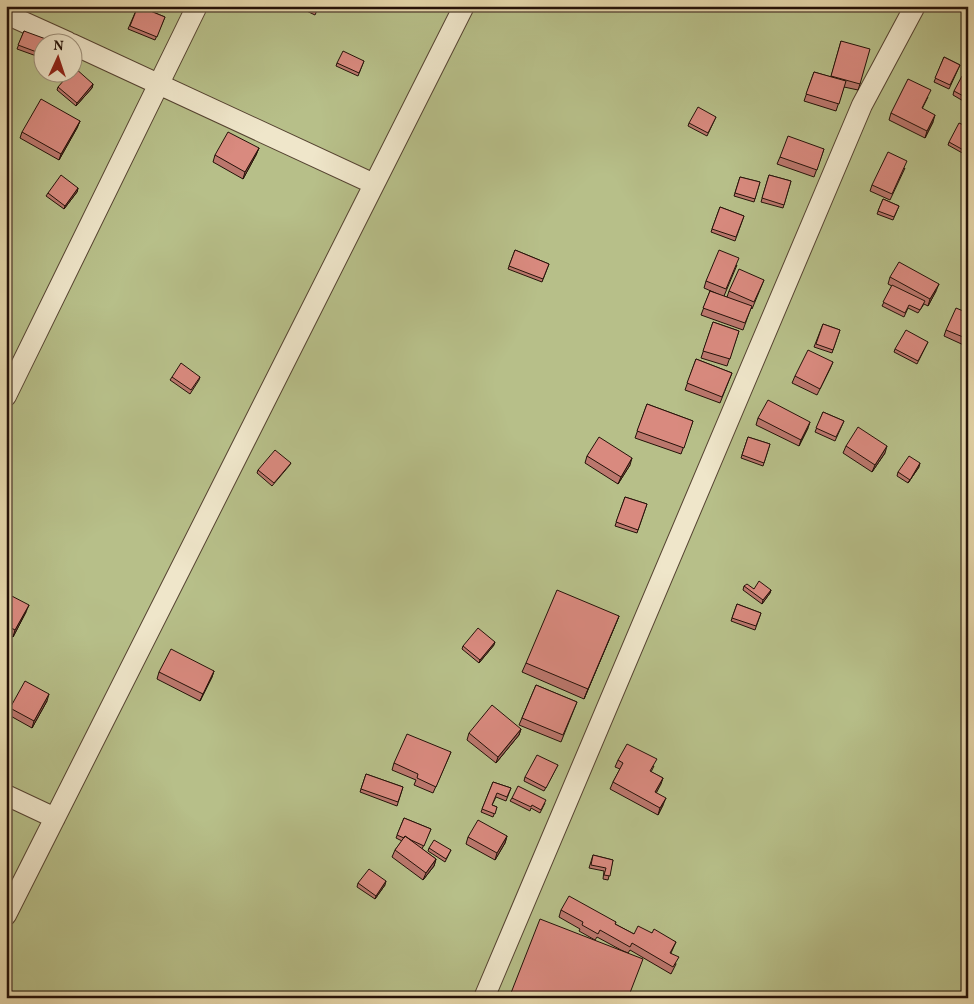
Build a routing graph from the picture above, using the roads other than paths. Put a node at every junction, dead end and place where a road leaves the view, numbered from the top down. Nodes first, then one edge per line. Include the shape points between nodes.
1 (197, 6) edge
2 (464, 6) edge
3 (915, 6) edge
4 (6, 14) edge
5 (46, 32) edge
6 (82, 49) edge
7 (159, 84) junction
8 (374, 184) junction
9 (6, 396) edge
10 (6, 795) edge
11 (55, 818) junction
12 (6, 915) edge
13 (484, 998) edge

1 - 7 street
2 - 8 street
3 - 13 street via 862,105
4 - 5 street
6 - 7 street
7 - 8 street
7 - 9 street
8 - 11 street
10 - 11 street
11 - 12 street

